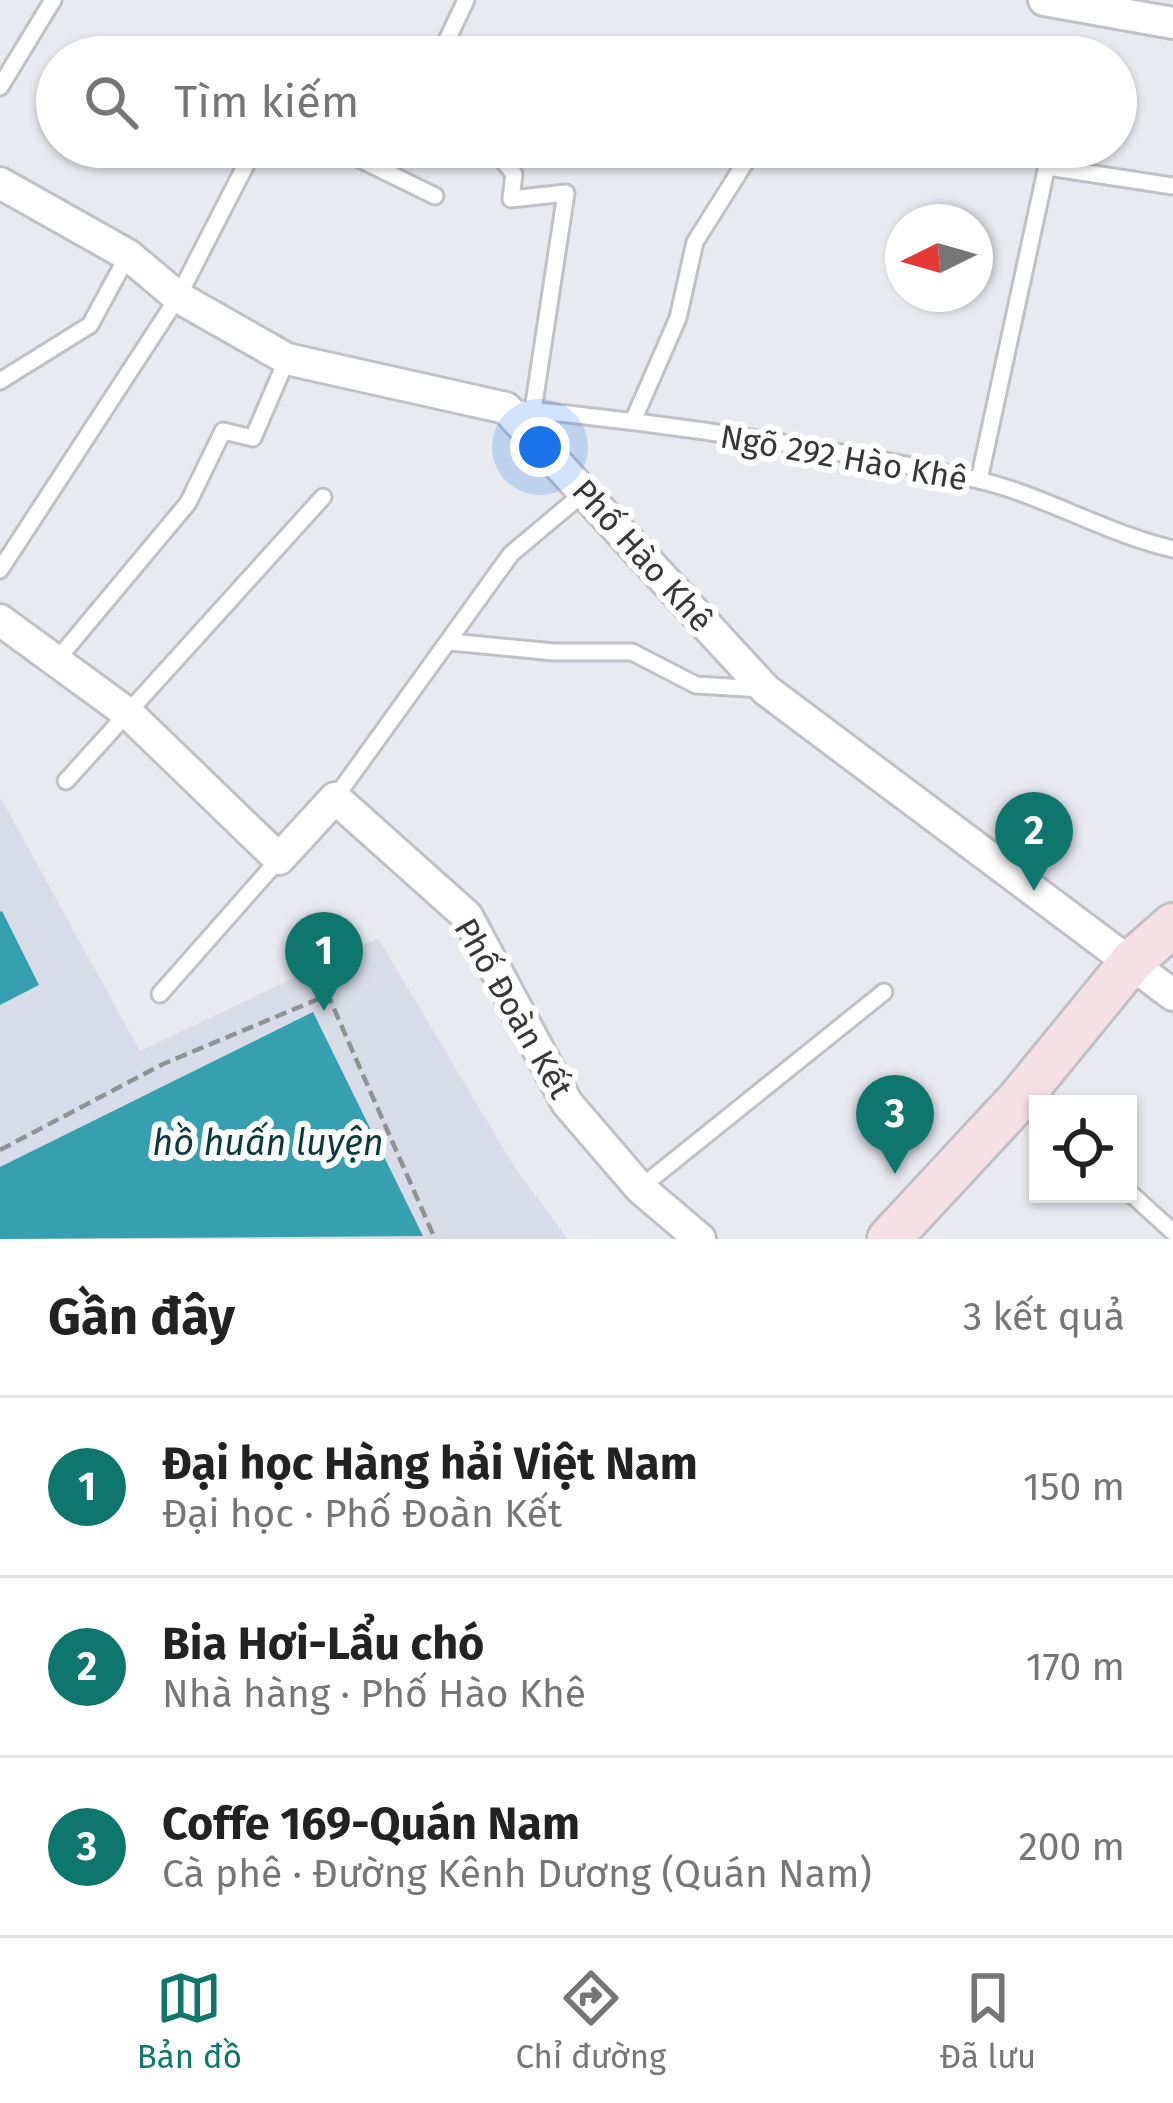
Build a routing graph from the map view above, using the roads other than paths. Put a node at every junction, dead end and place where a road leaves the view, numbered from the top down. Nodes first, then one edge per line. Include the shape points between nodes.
1 (53, 0) edge
2 (466, 0) edge
3 (1045, 0) edge
4 (1173, 23) edge
5 (449, 36) edge
6 (0, 86) edge
7 (244, 168) edge
8 (378, 168) edge
9 (509, 168) edge
10 (742, 168) edge
11 (1048, 168) edge
12 (1055, 168) edge
13 (0, 183) edge
14 (1173, 185) edge
15 (435, 196) dead end
16 (128, 255) junction
17 (178, 297) junction
18 (287, 359) junction
19 (0, 381) edge
20 (519, 409) junction
21 (633, 421) junction
22 (979, 480) junction
23 (586, 491) junction
24 (322, 497) dead end
25 (1173, 549) edge
26 (0, 570) edge
27 (0, 620) edge
28 (450, 642) junction
29 (56, 662) junction
30 (766, 690) junction
31 (130, 715) junction
32 (66, 781) dead end
33 (335, 798) junction
34 (279, 859) junction
35 (1173, 926) edge
36 (1132, 961) junction
37 (884, 992) dead end
38 (160, 994) dead end
39 (1173, 995) edge
40 (1036, 1095) edge
41 (1029, 1105) edge
42 (640, 1188) junction
43 (1137, 1198) edge
44 (1173, 1232) edge
45 (700, 1239) edge
46 (889, 1239) edge

1 - 6 lane
2 - 5 lane
3 - 4 street
7 - 17 lane
8 - 15 lane
9 - 20 lane via 511,199 566,193
10 - 21 lane via 695,242 678,318
11 - 22 lane
12 - 14 lane
13 - 16 street
16 - 17 street
16 - 19 lane via 90,325
17 - 18 street
17 - 26 lane
18 - 20 street
18 - 29 lane via 253,438 224,431 188,503
20 - 21 lane, Ngõ 292 Hào Khê
20 - 23 street, Phố Hào Khê
21 - 22 lane, Ngõ 292 Hào Khê
22 - 25 lane, Ngõ 292 Hào Khê
23 - 28 lane via 511,554
23 - 30 street, Phố Hào Khê
24 - 31 lane
27 - 29 street
28 - 30 lane via 632,652 696,685
28 - 33 lane
29 - 31 street
30 - 36 street, Phố Hào Khê
31 - 32 lane
31 - 34 street
33 - 34 street
33 - 42 street, Phố Đoàn Kết via 467,916 566,1103
34 - 38 lane
35 - 36 street
36 - 39 street, Phố Hào Khê
36 - 40 street
37 - 42 lane
41 - 46 street
42 - 45 street, Phố Đoàn Kết
43 - 44 lane

